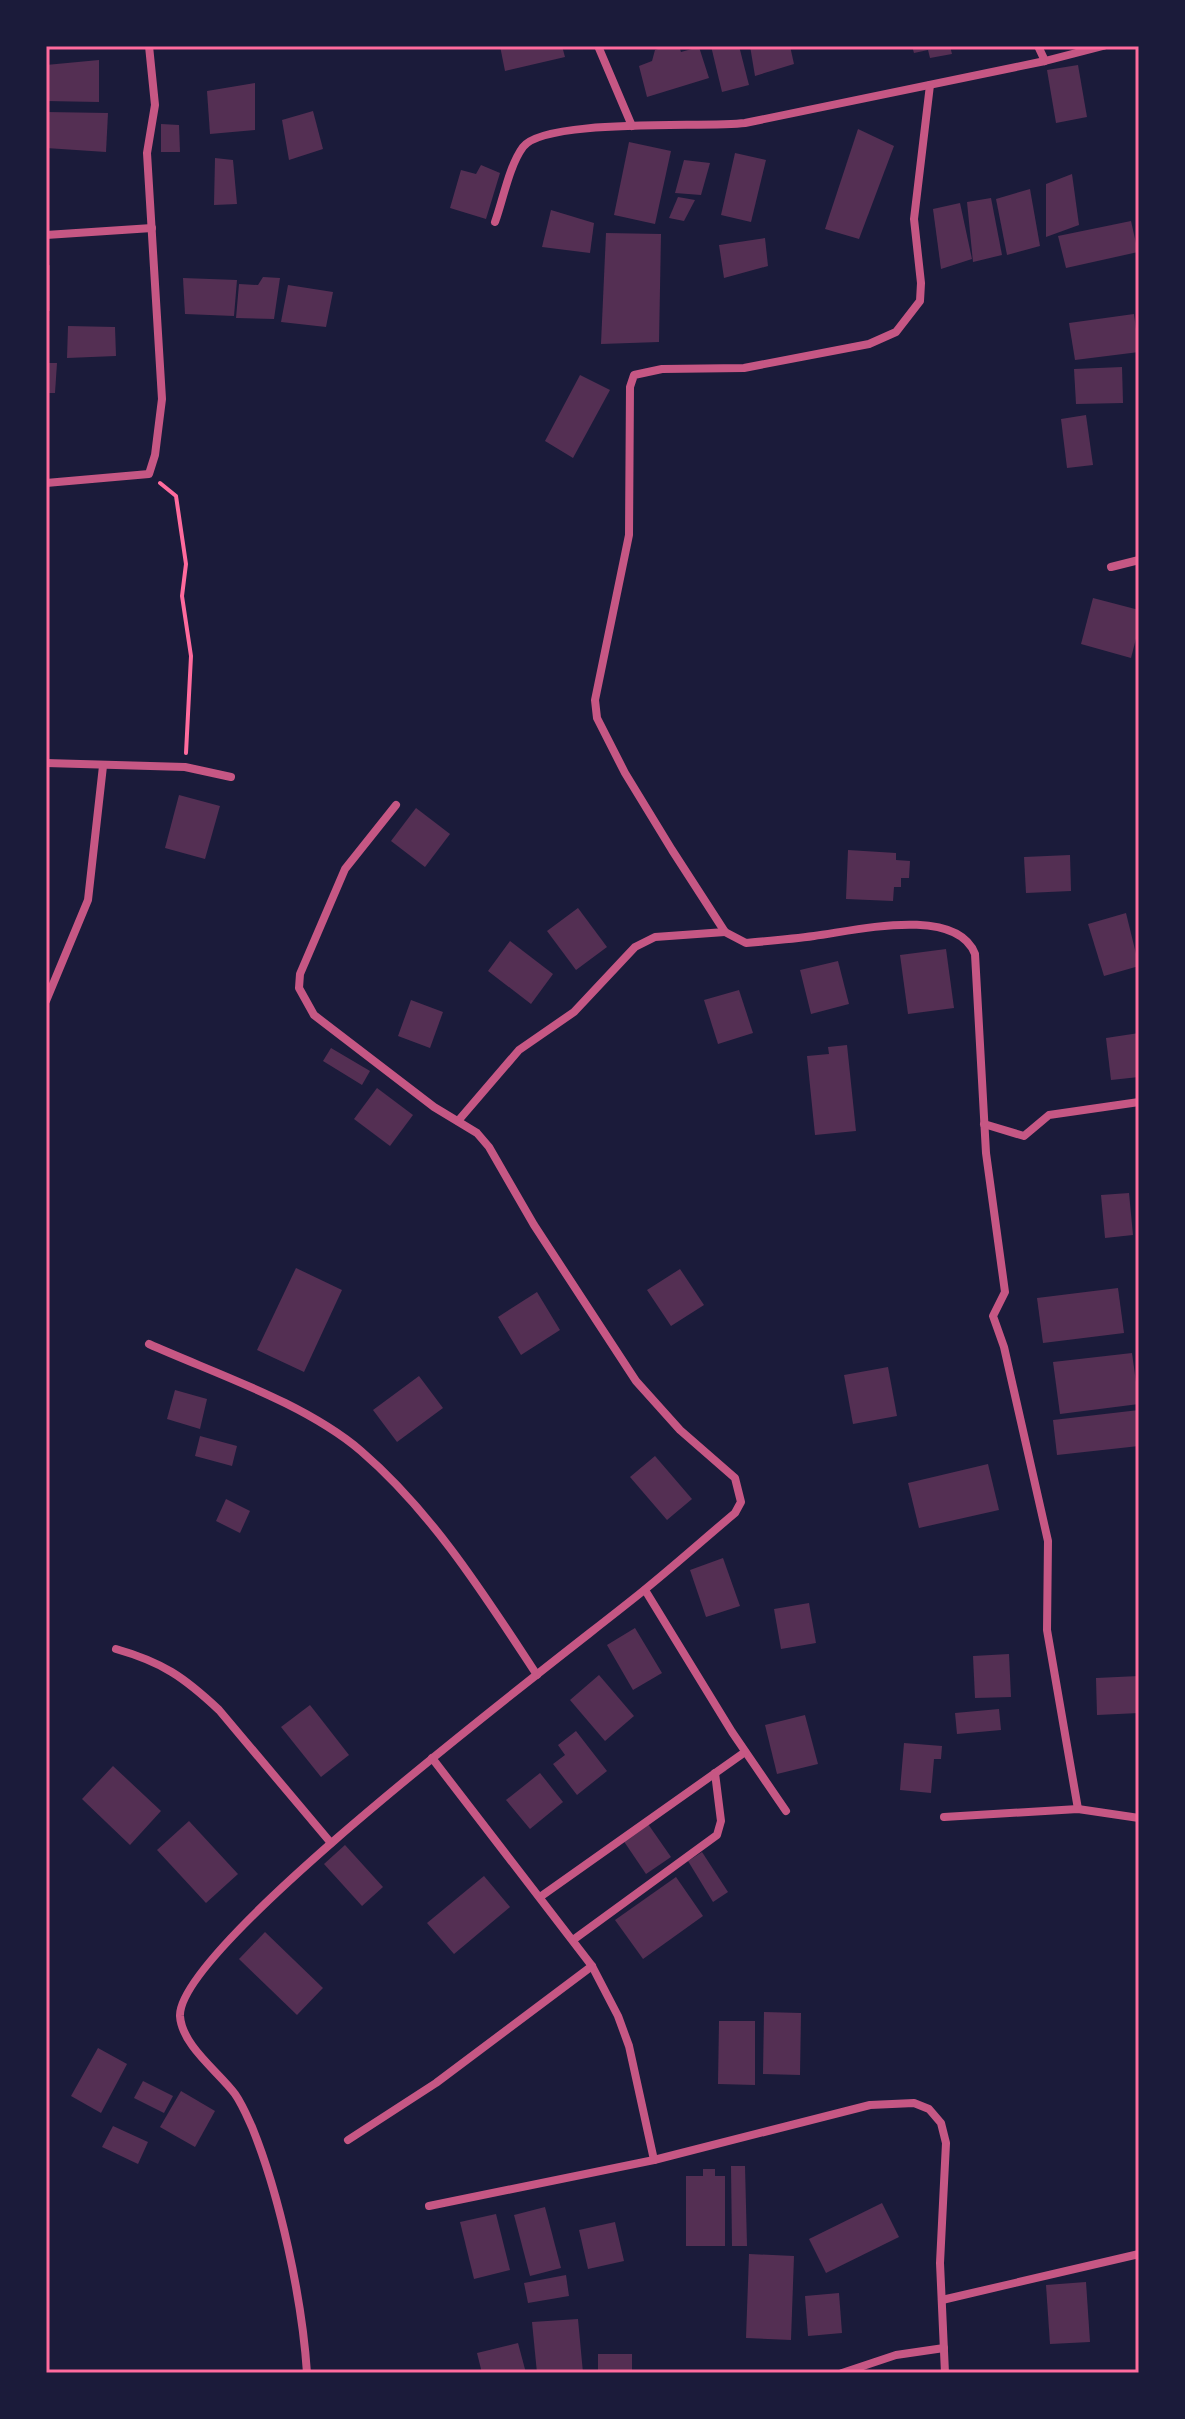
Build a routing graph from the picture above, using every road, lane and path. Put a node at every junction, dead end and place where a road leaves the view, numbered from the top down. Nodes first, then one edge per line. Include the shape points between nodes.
1 (149, 46) edge
2 (598, 46) edge
3 (1038, 46) edge
4 (1103, 46) edge
5 (1045, 61) junction
6 (930, 85) junction
7 (632, 126) junction
8 (495, 222) dead end
9 (152, 228) junction
10 (46, 235) edge
11 (149, 474) junction
12 (46, 483) edge
13 (1139, 560) edge
14 (1111, 567) dead end
15 (46, 763) edge
16 (103, 766) junction
17 (185, 767) junction
18 (231, 777) dead end
19 (396, 805) dead end
20 (725, 932) junction
21 (46, 1001) edge
22 (1139, 1102) edge
23 (458, 1121) junction
24 (984, 1124) junction
25 (149, 1344) dead end
26 (645, 1590) junction
27 (116, 1649) dead end
28 (537, 1675) junction
29 (745, 1752) junction
30 (432, 1758) junction
31 (715, 1773) junction
32 (1078, 1809) junction
33 (786, 1811) dead end
34 (944, 1817) dead end
35 (1139, 1818) edge
36 (331, 1843) junction
37 (540, 1897) junction
38 (573, 1940) junction
39 (592, 1966) junction
40 (348, 2140) dead end
41 (654, 2160) junction
42 (429, 2206) dead end
43 (1139, 2254) edge
44 (942, 2300) junction
45 (944, 2348) junction
46 (307, 2373) edge
47 (842, 2373) edge
48 (945, 2373) edge

1 - 9 street via 155,91 147,153
2 - 7 street
3 - 5 street
4 - 5 street
5 - 6 street
6 - 7 street via 745,123
6 - 20 street via 914,219 920,301 896,332 869,344 744,368 645,371 634,375 630,387 629,535 595,700 597,718 625,773
7 - 8 street via 572,130 530,140 521,149
9 - 10 street
9 - 11 street via 162,399
11 - 12 street
11 - 17 path via 176,496 186,564 182,596 191,656
13 - 14 street
15 - 16 street
16 - 17 street
16 - 21 street via 88,900
17 - 18 street
19 - 23 street via 345,869 300,974 299,988 314,1015 333,1031
20 - 23 street via 655,937 635,947 574,1012 519,1050
20 - 24 street via 746,943 873,926 931,925 970,942 975,954
22 - 24 street via 1049,1115 1024,1136
23 - 26 street via 489,1147 636,1381 740,1488 735,1513
24 - 32 street via 1005,1292 993,1316 1048,1541 1047,1630
25 - 28 street via 307,1415 360,1450 473,1578
26 - 28 street
26 - 29 street
27 - 36 street via 155,1660 198,1690
28 - 30 street
29 - 31 street
29 - 33 street
30 - 36 street
30 - 37 street
31 - 37 street
31 - 38 street via 721,1821 717,1835
32 - 34 street
32 - 35 street
36 - 46 street via 251,1917 186,1994 180,2017 189,2040 236,2096 252,2127 303,2316
37 - 38 street
38 - 39 street
39 - 40 street via 436,2083
39 - 41 street via 629,2046
41 - 42 street
41 - 44 street via 870,2105 902,2101 929,2109 941,2123 946,2143
43 - 44 street
44 - 45 street
45 - 47 street via 896,2355
45 - 48 street

